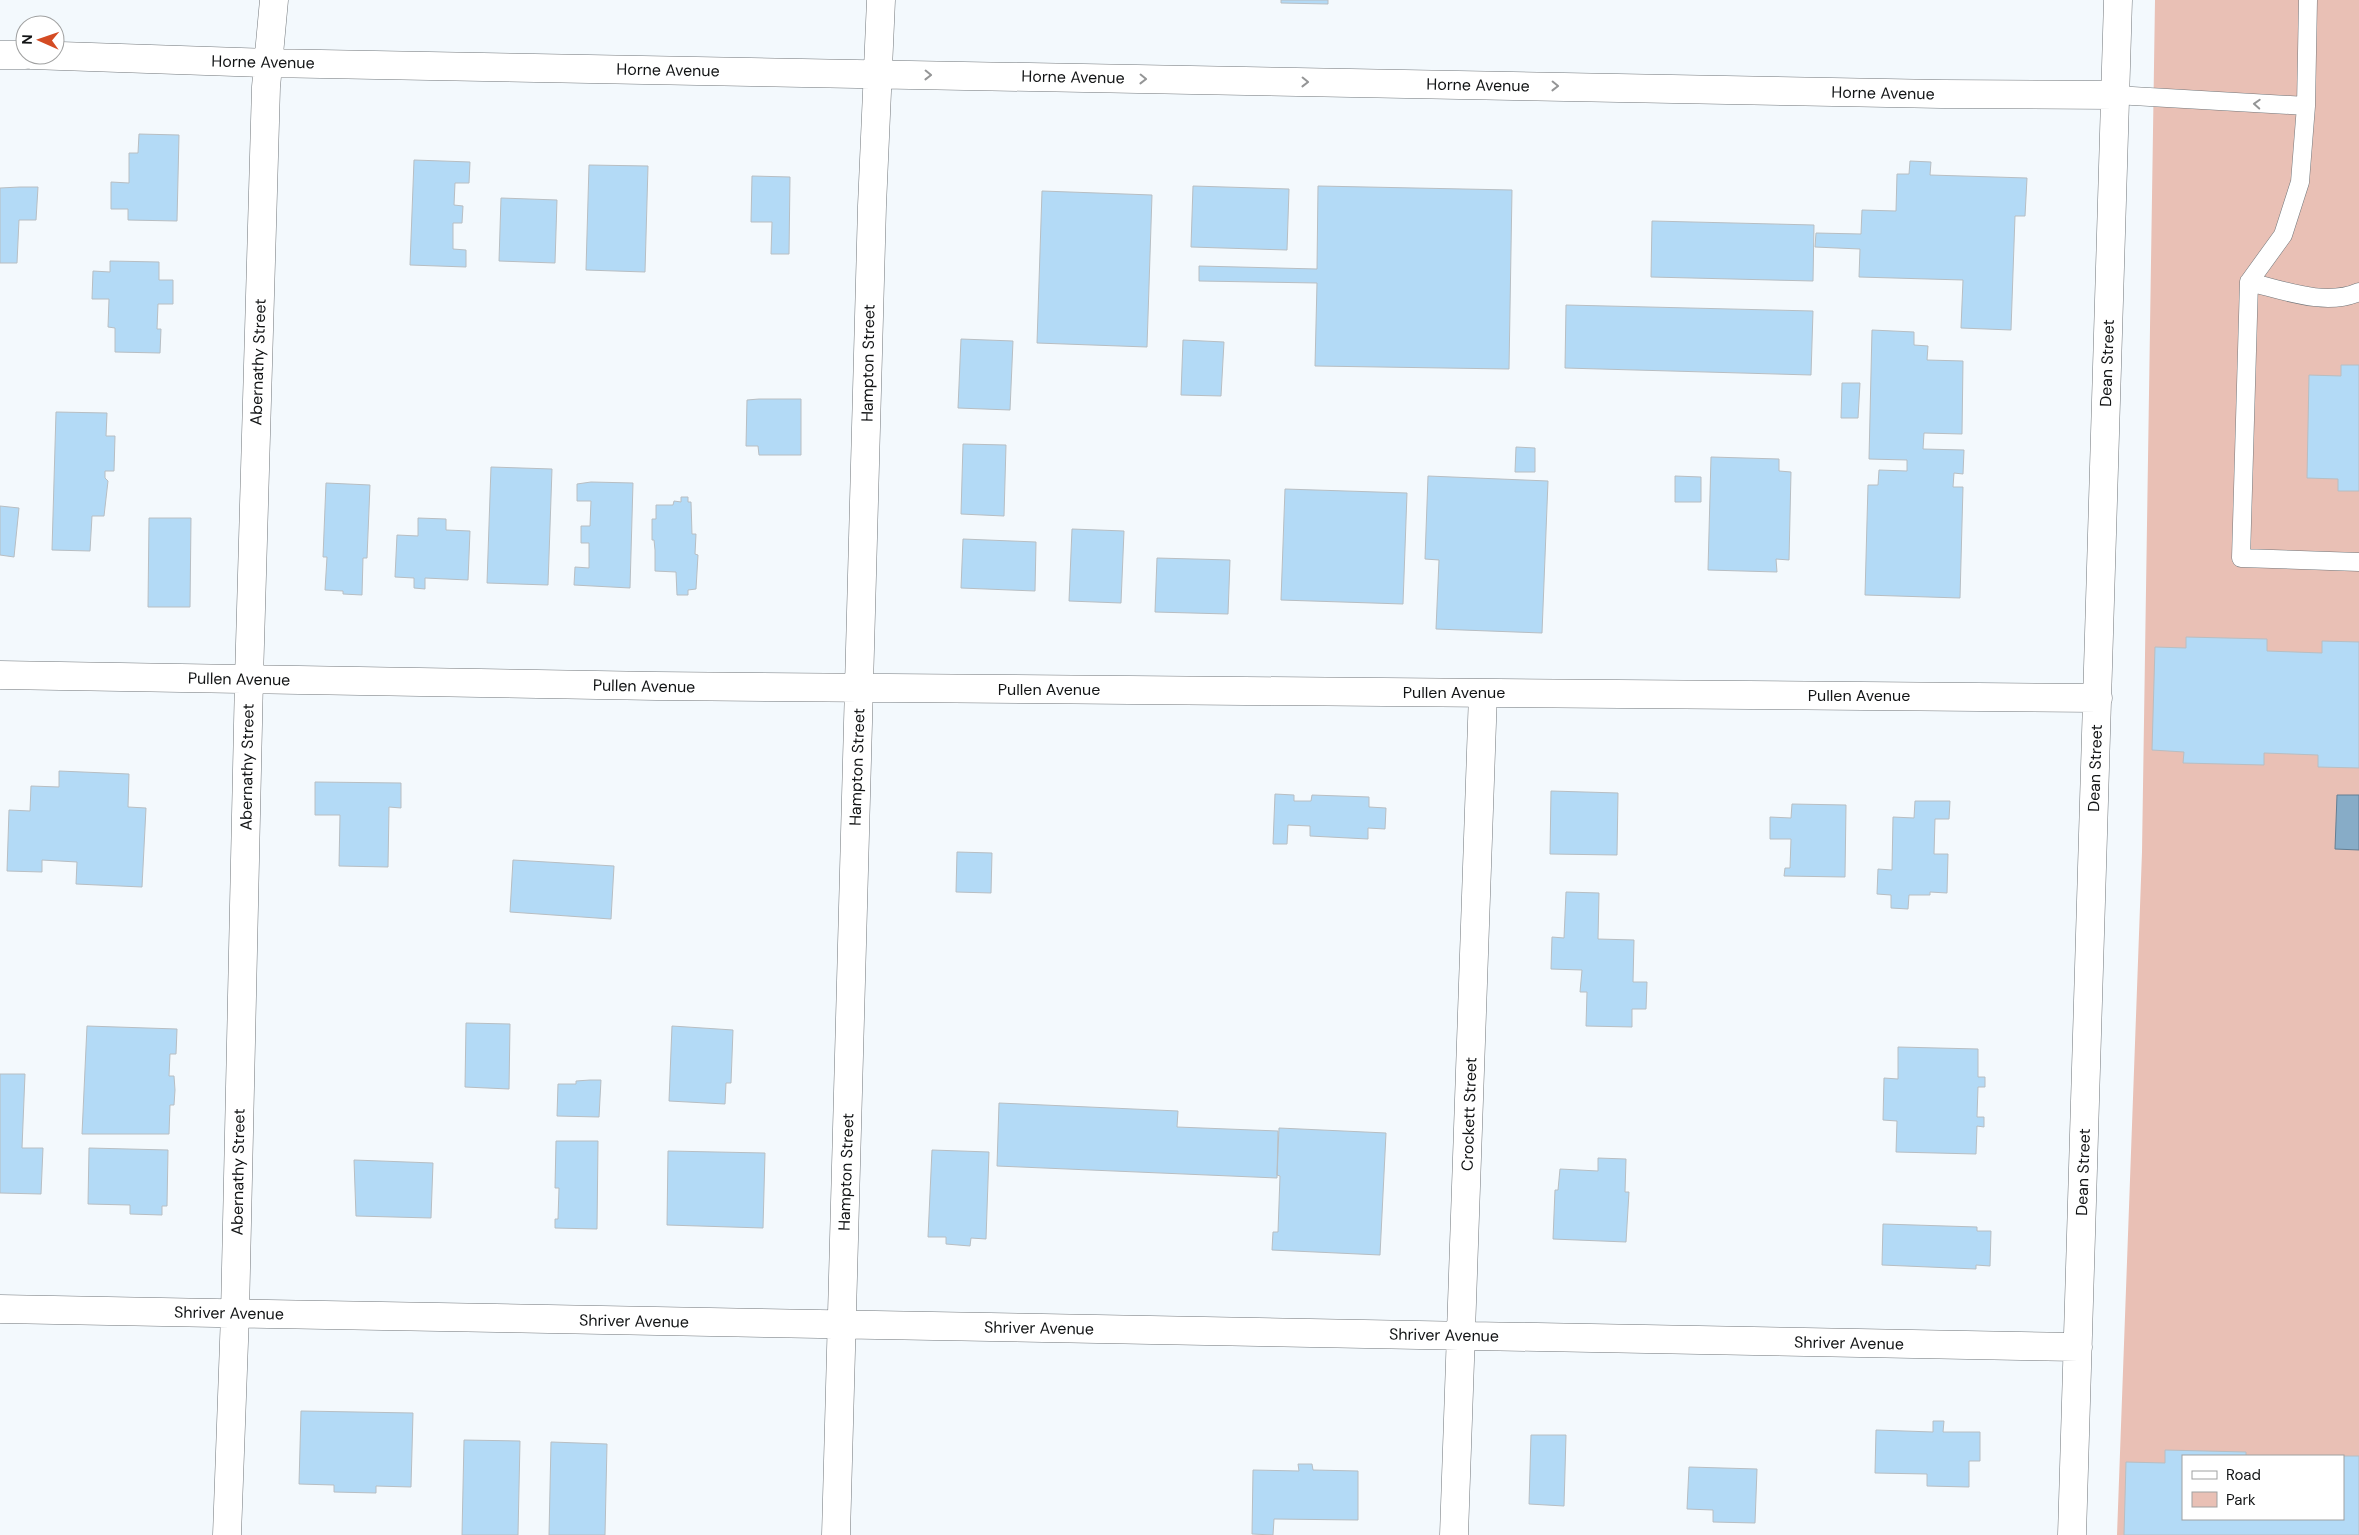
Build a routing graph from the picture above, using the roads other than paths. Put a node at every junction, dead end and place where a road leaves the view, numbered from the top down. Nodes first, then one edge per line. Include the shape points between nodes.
1 (274, 0) edge
2 (881, 0) edge
3 (2118, 0) edge
4 (2308, 0) edge
5 (0, 55) edge
6 (15, 55) edge
7 (65, 56) edge
8 (267, 63) junction
9 (879, 74) junction
10 (2115, 94) junction
11 (2306, 106) junction
12 (2249, 282) junction
13 (2359, 292) edge
14 (2359, 562) edge
15 (0, 675) edge
16 (249, 679) junction
17 (859, 688) junction
18 (1483, 693) junction
19 (2098, 698) junction
20 (0, 1309) edge
21 (235, 1314) junction
22 (842, 1324) junction
23 (1461, 1335) junction
24 (2078, 1348) junction
25 (227, 1535) edge
26 (836, 1535) edge
27 (1454, 1535) edge
28 (2072, 1535) edge

1 - 8 street, Abernathy Street
2 - 9 street, Hampton Street
3 - 10 street, Dean Street
4 - 11 lane
5 - 6 street
7 - 8 street, Horne Avenue
8 - 9 street, Horne Avenue
8 - 16 street, Abernathy Street
9 -> 10 street, Horne Avenue via 1941,94
9 - 17 street, Hampton Street via 872,206
11 -> 10 lane
10 - 19 street, Dean Street
11 - 12 lane via 2300,182 2283,235
12 - 13 lane via 2333,299
12 - 14 lane via 2240,558
15 - 16 street, Pullen Avenue
16 - 17 street, Pullen Avenue
16 - 21 street, Abernathy Street
17 - 18 street, Pullen Avenue
17 - 22 street, Hampton Street
18 - 19 street, Pullen Avenue
18 - 23 street, Crockett Street
19 - 24 street, Dean Street
20 - 21 street, Shriver Avenue
21 - 22 street, Shriver Avenue
21 - 25 street, Abernathy Street
22 - 23 street, Shriver Avenue
22 - 26 street, Hampton Street
23 - 24 street, Shriver Avenue
23 - 27 street, Crockett Street
24 - 28 street, Dean Street

